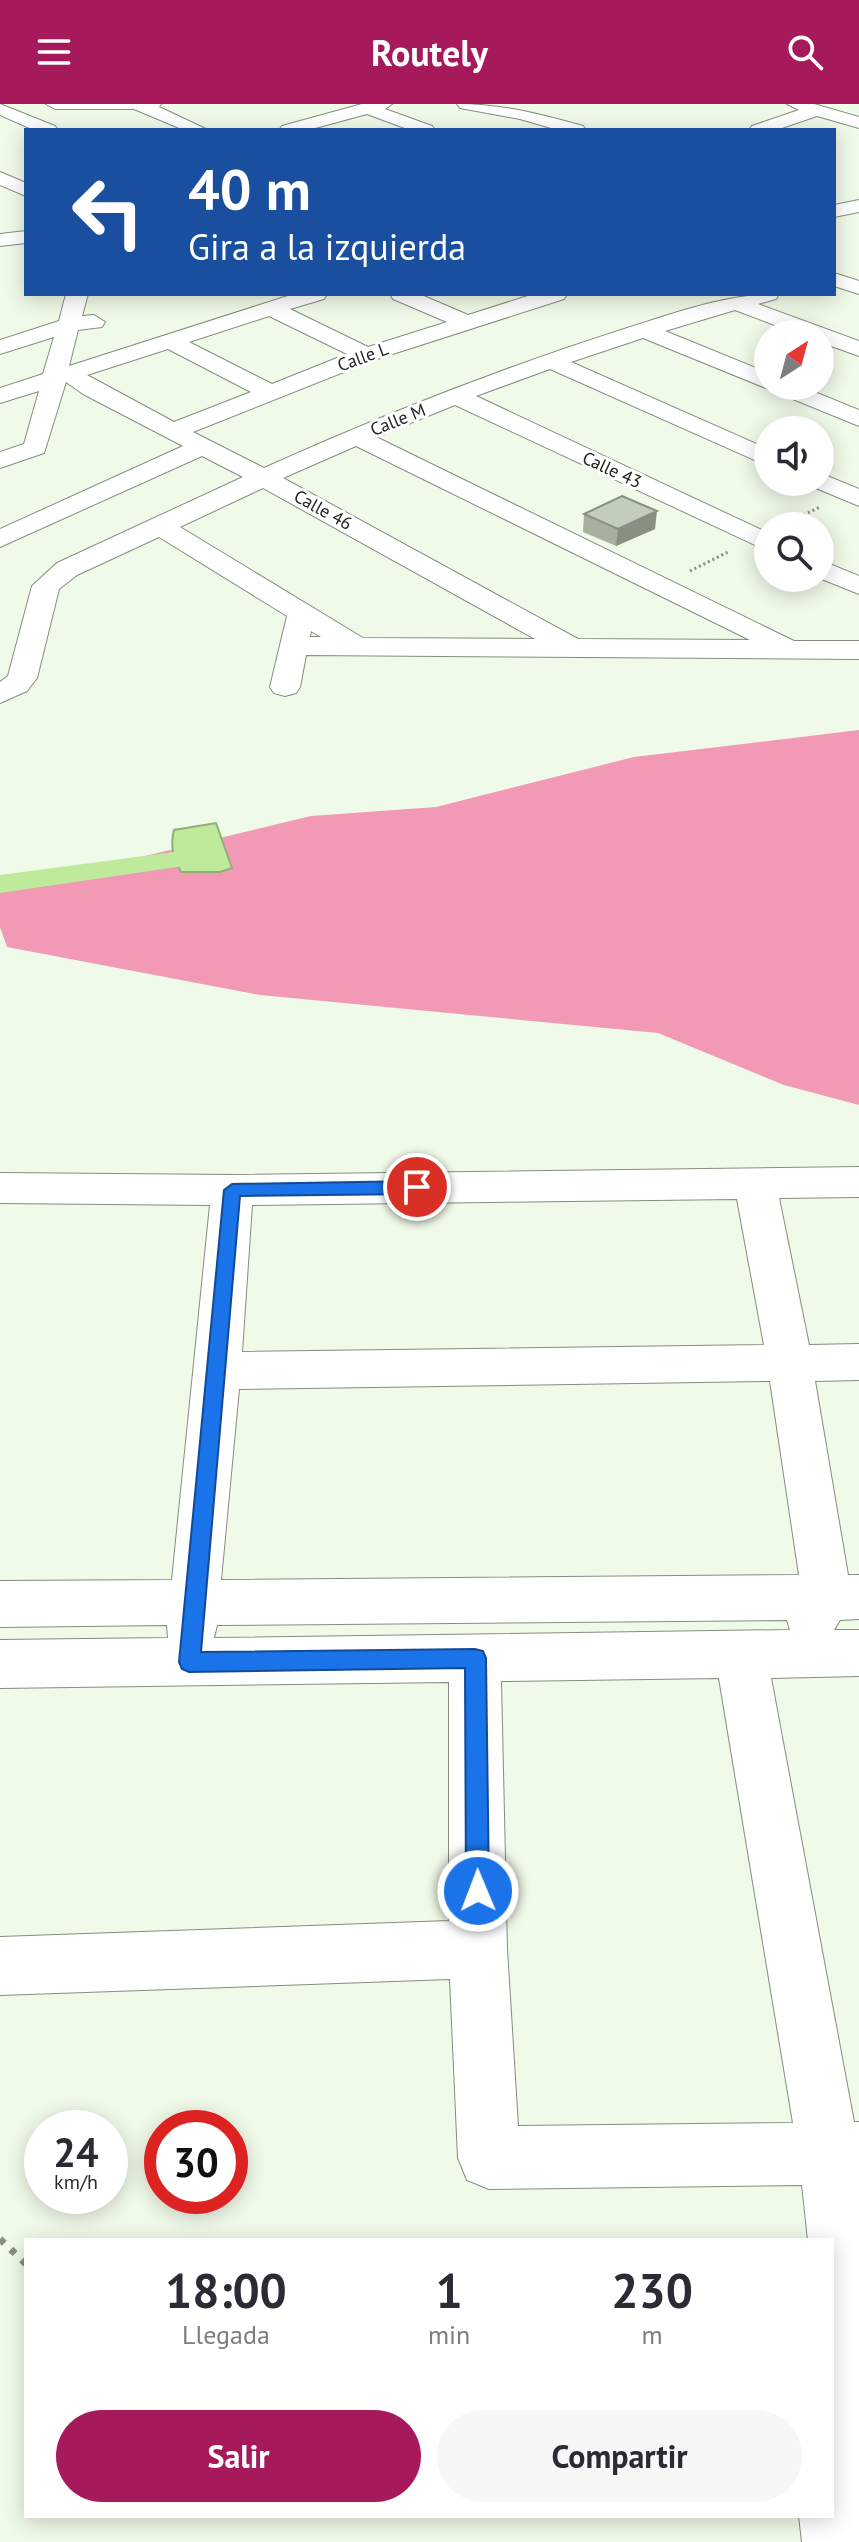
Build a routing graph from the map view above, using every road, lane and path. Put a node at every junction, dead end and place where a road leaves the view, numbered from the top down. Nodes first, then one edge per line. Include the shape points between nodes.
1 (55, 104) edge
2 (91, 104) edge
3 (138, 104) edge
4 (152, 104) edge
5 (466, 104) edge
6 (796, 104) edge
7 (375, 106) edge
8 (0, 109) edge
9 (818, 110) junction
10 (850, 120) edge
11 (44, 128) edge
12 (194, 128) edge
13 (295, 128) edge
14 (422, 128) edge
15 (570, 128) edge
16 (764, 128) edge
17 (813, 128) edge
18 (0, 178) edge
19 (24, 190) edge
20 (24, 191) edge
21 (0, 195) edge
22 (859, 206) edge
23 (836, 211) edge
24 (24, 237) edge
25 (0, 240) edge
26 (859, 270) edge
27 (836, 277) edge
28 (836, 279) edge
29 (859, 288) edge
30 (77, 296) edge
31 (310, 296) edge
32 (406, 296) edge
33 (550, 296) edge
34 (761, 296) edge
35 (736, 303) junction
36 (272, 309) junction
37 (0, 320) edge
38 (782, 320) edge
39 (466, 322) junction
40 (71, 324) junction
41 (645, 331) junction
42 (31, 337) junction
43 (834, 339) edge
44 (171, 342) junction
45 (0, 347) edge
46 (859, 349) edge
47 (366, 355) junction
48 (553, 362) junction
49 (754, 375) edge
50 (62, 377) junction
51 (270, 392) junction
52 (0, 396) edge
53 (456, 396) junction
54 (813, 400) edge
55 (859, 419) edge
56 (173, 431) junction
57 (357, 437) junction
58 (203, 446) junction
59 (754, 452) edge
60 (0, 460) edge
61 (264, 478) junction
62 (834, 487) edge
63 (859, 498) edge
64 (160, 526) junction
65 (754, 536) edge
66 (0, 539) edge
67 (754, 544) edge
68 (834, 574) edge
69 (661, 585) junction
70 (859, 586) edge
71 (301, 611) junction
72 (354, 645) junction
73 (294, 646) junction
74 (576, 650) junction
75 (793, 650) junction
76 (859, 650) edge
77 (285, 687) dead end
78 (0, 694) edge
79 (859, 1182) edge
80 (755, 1183) junction
81 (0, 1188) edge
82 (232, 1190) junction
83 (859, 1362) edge
84 (790, 1363) junction
85 (218, 1371) junction
86 (193, 1603) junction
87 (0, 1604) edge
88 (848, 1605) edge
89 (859, 1653) edge
90 (766, 1654) junction
91 (475, 1658) junction
92 (189, 1662) junction
93 (0, 1664) edge
94 (478, 1949) junction
95 (0, 1966) edge
96 (844, 2154) edge
97 (0, 2239) edge
98 (24, 2262) edge
99 (834, 2448) edge
100 (834, 2511) edge
101 (837, 2542) edge

1 - 2 street
2 - 3 street
3 - 4 street
3 - 12 street
5 - 15 street
6 - 9 street
7 - 13 street
7 - 14 street
8 - 11 street
9 - 10 street
9 - 16 street
10 - 17 street
18 - 19 street
20 - 21 street
22 - 23 street
24 - 25 street
26 - 27 street
28 - 29 street
30 - 40 street
31 - 36 street
32 - 39 street
33 - 39 street, Calle L
34 - 35 street, Calle M
35 - 38 street
35 - 41 street, Calle M
36 - 44 street
36 - 47 street
37 - 42 street
39 - 47 street, Calle L
40 - 42 street
40 - 50 street
40 - 50 street via 99,315 84,359
41 - 48 street, Calle M
41 - 49 street
42 - 45 street
43 - 46 street
44 - 50 street
44 - 51 street
47 - 51 street, Calle L
48 - 53 street, Calle M
48 - 59 street
50 - 52 street
50 - 56 street, Calle 46
50 - 60 street via 35,448
51 - 56 street, Calle L
53 - 57 street, Calle M
53 - 65 street, Calle 43
54 - 55 street
56 - 58 street, Calle 46
57 - 61 street, Calle M
57 - 69 street
58 - 61 street, Calle 46
58 - 66 street
61 - 64 street, Calle M
61 - 74 street, Calle 46
62 - 63 street
64 - 71 street
64 - 78 street, Calle M via 67,569 46,586 22,678
67 - 69 path
68 - 70 street
69 - 75 street
71 - 72 street
71 - 73 street
72 - 73 street
72 - 74 street
73 - 77 street
74 - 75 street
75 - 76 street
79 - 80 street
80 - 82 street
80 - 84 street
81 - 82 street
82 - 85 street
83 - 84 street
84 - 85 street
84 - 88 street
85 - 86 street
86 - 87 street
86 - 88 street
86 - 92 street
88 - 90 street
89 - 90 street
90 - 91 street
90 - 96 street
91 - 92 street
91 - 94 street
92 - 93 street
94 - 95 street
94 - 96 street via 489,2158
96 - 99 street via 855,2356 852,2408
97 - 98 path
100 - 101 street

